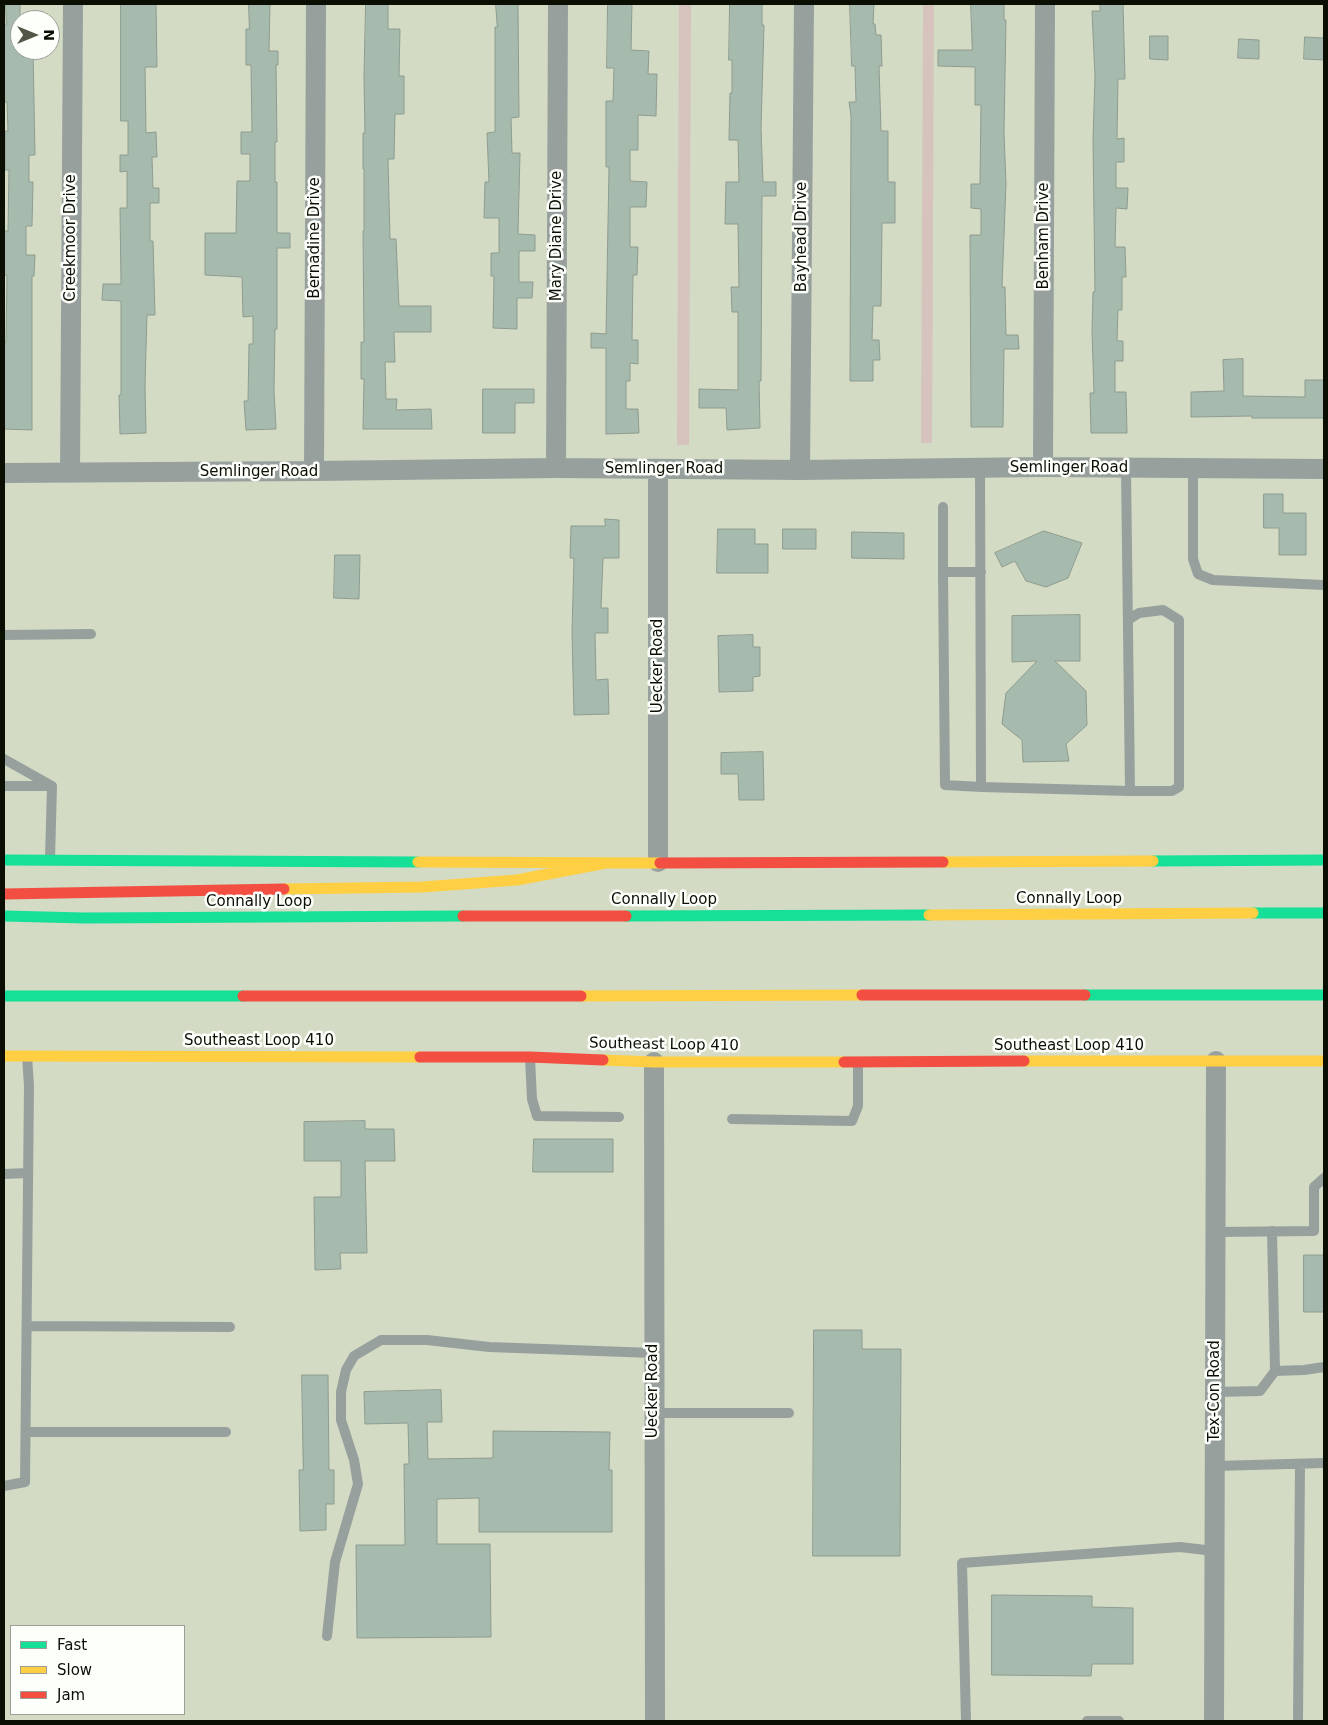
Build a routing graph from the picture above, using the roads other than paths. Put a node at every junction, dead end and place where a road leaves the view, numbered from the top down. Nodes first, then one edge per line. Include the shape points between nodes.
1 (73, 4) edge
2 (316, 4) edge
3 (558, 4) edge
4 (804, 4) edge
5 (1045, 4) edge
6 (1043, 467) junction
7 (556, 468) junction
8 (980, 468) junction
9 (1126, 468) junction
10 (658, 469) junction
11 (1193, 469) junction
12 (1324, 469) edge
13 (800, 470) junction
14 (314, 471) junction
15 (4, 473) edge
16 (70, 473) junction
17 (943, 506) dead end
18 (943, 572) junction
19 (981, 572) junction
20 (1324, 585) edge
21 (1128, 620) junction
22 (91, 634) dead end
23 (4, 635) edge
24 (4, 759) edge
25 (4, 786) edge
26 (52, 786) junction
27 (981, 787) junction
28 (1130, 791) junction
29 (50, 859) junction
30 (4, 860) edge
31 (1324, 860) edge
32 (658, 862) junction
33 (606, 863) junction
34 (4, 894) edge
35 (1324, 913) edge
36 (4, 916) edge
37 (1324, 995) edge
38 (4, 996) edge
39 (4, 1056) edge
40 (26, 1056) junction
41 (530, 1057) junction
42 (858, 1061) junction
43 (1216, 1061) junction
44 (1324, 1061) edge
45 (654, 1062) junction
46 (619, 1118) dead end
47 (732, 1119) dead end
48 (28, 1173) junction
49 (4, 1174) edge
50 (1324, 1178) edge
51 (1272, 1231) junction
52 (1216, 1232) junction
53 (26, 1326) junction
54 (230, 1328) dead end
55 (653, 1353) junction
56 (1324, 1367) edge
57 (1275, 1371) junction
58 (1215, 1392) junction
59 (789, 1413) dead end
60 (653, 1414) junction
61 (26, 1432) junction
62 (226, 1432) dead end
63 (1324, 1463) edge
64 (1300, 1464) junction
65 (1215, 1466) junction
66 (4, 1486) edge
67 (1214, 1551) junction
68 (327, 1636) dead end
69 (655, 1721) edge
70 (966, 1721) edge
71 (1086, 1721) edge
72 (1119, 1721) edge
73 (1214, 1721) edge
74 (1298, 1721) edge

1 - 16 street, Creekmoor Drive
2 - 14 street, Bernadine Drive
3 - 7 street, Mary Diane Drive
4 - 13 street, Bayhead Drive
5 - 6 street, Benham Drive
6 - 8 street, Semlinger Road
6 - 9 street, Semlinger Road
7 - 10 street, Semlinger Road
7 - 14 street, Semlinger Road
8 - 13 street, Semlinger Road
8 - 19 lane
9 - 11 street, Semlinger Road
9 - 21 lane
10 - 13 street, Semlinger Road
10 - 32 street, Uecker Road
11 - 12 street, Semlinger Road
11 - 20 lane via 1193,559 1198,574 1213,580
14 - 16 street, Semlinger Road
15 - 16 street, Semlinger Road
17 - 18 lane
18 - 19 lane
18 - 27 lane via 945,785
19 - 27 lane
21 - 28 lane
21 - 28 lane via 1140,612 1163,610 1179,620 1179,787 1172,791
22 - 23 lane
24 - 26 lane
25 - 26 lane
26 - 29 lane
27 - 28 lane
29 - 30 main road
29 - 33 main road
31 - 32 main road
32 - 33 main road
33 - 34 main road via 517,880 422,887
35 - 36 main road, Connally Loop
37 - 38 main road
39 - 40 main road, Southeast Loop 410
40 - 41 main road, Southeast Loop 410
40 - 48 lane
41 - 45 main road, Southeast Loop 410
41 - 46 lane via 532,1099 537,1116
42 - 43 main road, Southeast Loop 410
42 - 45 main road, Southeast Loop 410
42 - 47 lane via 858,1106 852,1121
43 - 44 main road, Southeast Loop 410
43 - 52 street, Tex-Con Road
45 - 55 street, Uecker Road
48 - 49 lane
48 - 53 lane
50 - 51 lane via 1314,1187 1314,1230
51 - 52 lane
51 - 57 lane
52 - 58 street, Tex-Con Road
53 - 54 lane
53 - 61 lane
55 - 60 street, Uecker Road
55 - 68 lane via 381,1340 354,1356 346,1370 341,1392 341,1420 358,1484 335,1562
56 - 57 lane
57 - 58 lane via 1260,1391
58 - 65 street, Tex-Con Road
59 - 60 lane
60 - 69 street, Uecker Road
61 - 62 lane
61 - 66 lane via 25,1482
63 - 64 lane
64 - 65 lane
64 - 74 lane
65 - 67 street, Tex-Con Road
67 - 70 lane via 1180,1547 962,1563
67 - 73 street, Tex-Con Road
71 - 72 lane

